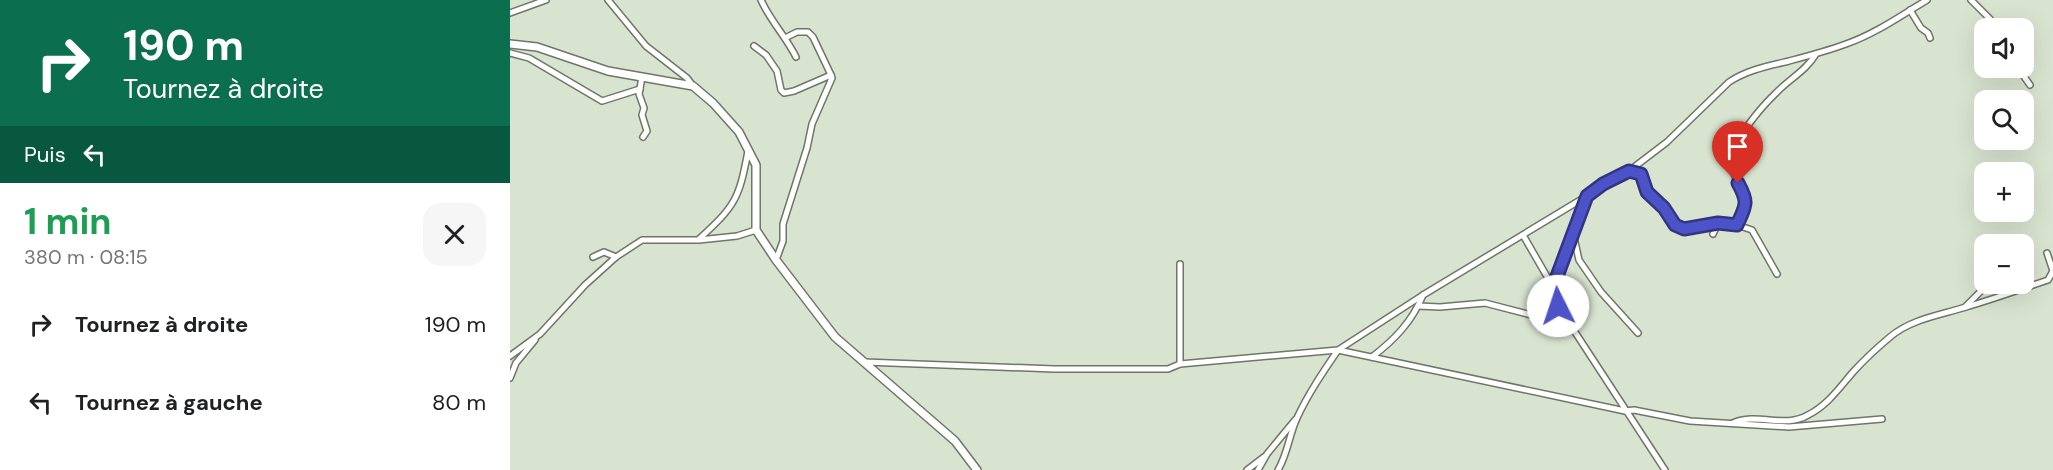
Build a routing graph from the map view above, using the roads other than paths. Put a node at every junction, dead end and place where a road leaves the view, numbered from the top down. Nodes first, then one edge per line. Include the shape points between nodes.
1 (546, 0) edge
2 (608, 0) edge
3 (761, 0) edge
4 (1927, 0) edge
5 (1971, 0) edge
6 (1910, 10) junction
7 (510, 13) edge
8 (1989, 18) edge
9 (787, 37) junction
10 (1930, 38) dead end
11 (510, 44) edge
12 (754, 45) dead end
13 (510, 53) edge
14 (1816, 54) junction
15 (796, 57) dead end
16 (831, 75) junction
17 (642, 77) junction
18 (2025, 78) edge
19 (2030, 85) dead end
20 (693, 86) junction
21 (640, 89) junction
22 (643, 137) dead end
23 (748, 151) junction
24 (1629, 171) junction
25 (1587, 196) junction
26 (1718, 223) junction
27 (1737, 225) junction
28 (756, 230) junction
29 (1573, 231) junction
30 (1713, 234) dead end
31 (1523, 235) junction
32 (698, 240) junction
33 (2047, 254) dead end
34 (593, 257) dead end
35 (616, 257) junction
36 (776, 260) junction
37 (1180, 264) dead end
38 (1777, 274) dead end
39 (1553, 287) junction
40 (1978, 294) edge
41 (1423, 295) junction
42 (1418, 306) junction
43 (1965, 307) junction
44 (1570, 325) junction
45 (1638, 333) dead end
46 (540, 334) junction
47 (1338, 350) junction
48 (510, 356) edge
49 (1372, 357) junction
50 (864, 362) junction
51 (1180, 364) junction
52 (510, 378) edge
53 (1625, 411) junction
54 (1296, 419) junction
55 (1882, 419) dead end
56 (1731, 423) junction
57 (1267, 454) junction
58 (978, 470) edge
59 (1247, 470) edge
60 (1258, 470) edge
61 (1278, 470) edge
62 (1665, 470) edge

1 - 7 street
2 - 20 street via 646,46
3 - 9 street via 770,19
4 - 6 street
5 - 8 street
6 - 10 street
6 - 14 street via 1880,29
9 - 15 street
9 - 16 street via 808,32
11 - 17 street via 537,47 608,71
12 - 16 street via 777,71 784,93
13 - 21 street via 529,58 602,101
14 - 24 street via 1740,74 1667,142
14 - 27 street via 1810,65 1756,112 1727,156 1746,196 1747,204
16 - 36 street via 812,124
17 - 20 street
17 - 21 street
18 - 19 street
20 - 23 street via 738,132
21 - 22 street via 647,131
23 - 28 street via 756,165
23 - 32 street via 736,200
24 - 25 street
24 - 26 street via 1641,174 1647,192 1675,225 1684,229
25 - 29 street
25 - 31 street
26 - 27 street
26 - 30 street
27 - 38 street via 1752,230
28 - 32 street via 737,237
28 - 36 street
29 - 39 street
29 - 45 street via 1579,260 1601,292
31 - 39 street
31 - 41 street
32 - 35 street via 642,240
33 - 43 street via 2053,271 2048,280
34 - 35 street via 604,252
35 - 46 street
36 - 50 street via 835,337
37 - 51 street
39 - 44 street via 1558,306
40 - 43 street
41 - 42 street
41 - 47 street
42 - 44 street via 1485,303
42 - 49 street via 1394,339
43 - 56 street via 1932,316 1892,335 1824,405 1806,417 1790,421 1743,418
44 - 53 street
46 - 48 street
46 - 52 street via 516,363
47 - 49 street
47 - 51 street
47 - 54 street
49 - 53 street
50 - 51 street via 1054,369 1168,369
50 - 58 street via 955,441
53 - 56 street
53 - 62 street
54 - 57 street
54 - 61 street via 1286,457
55 - 56 street via 1789,427
57 - 59 street
57 - 60 street

